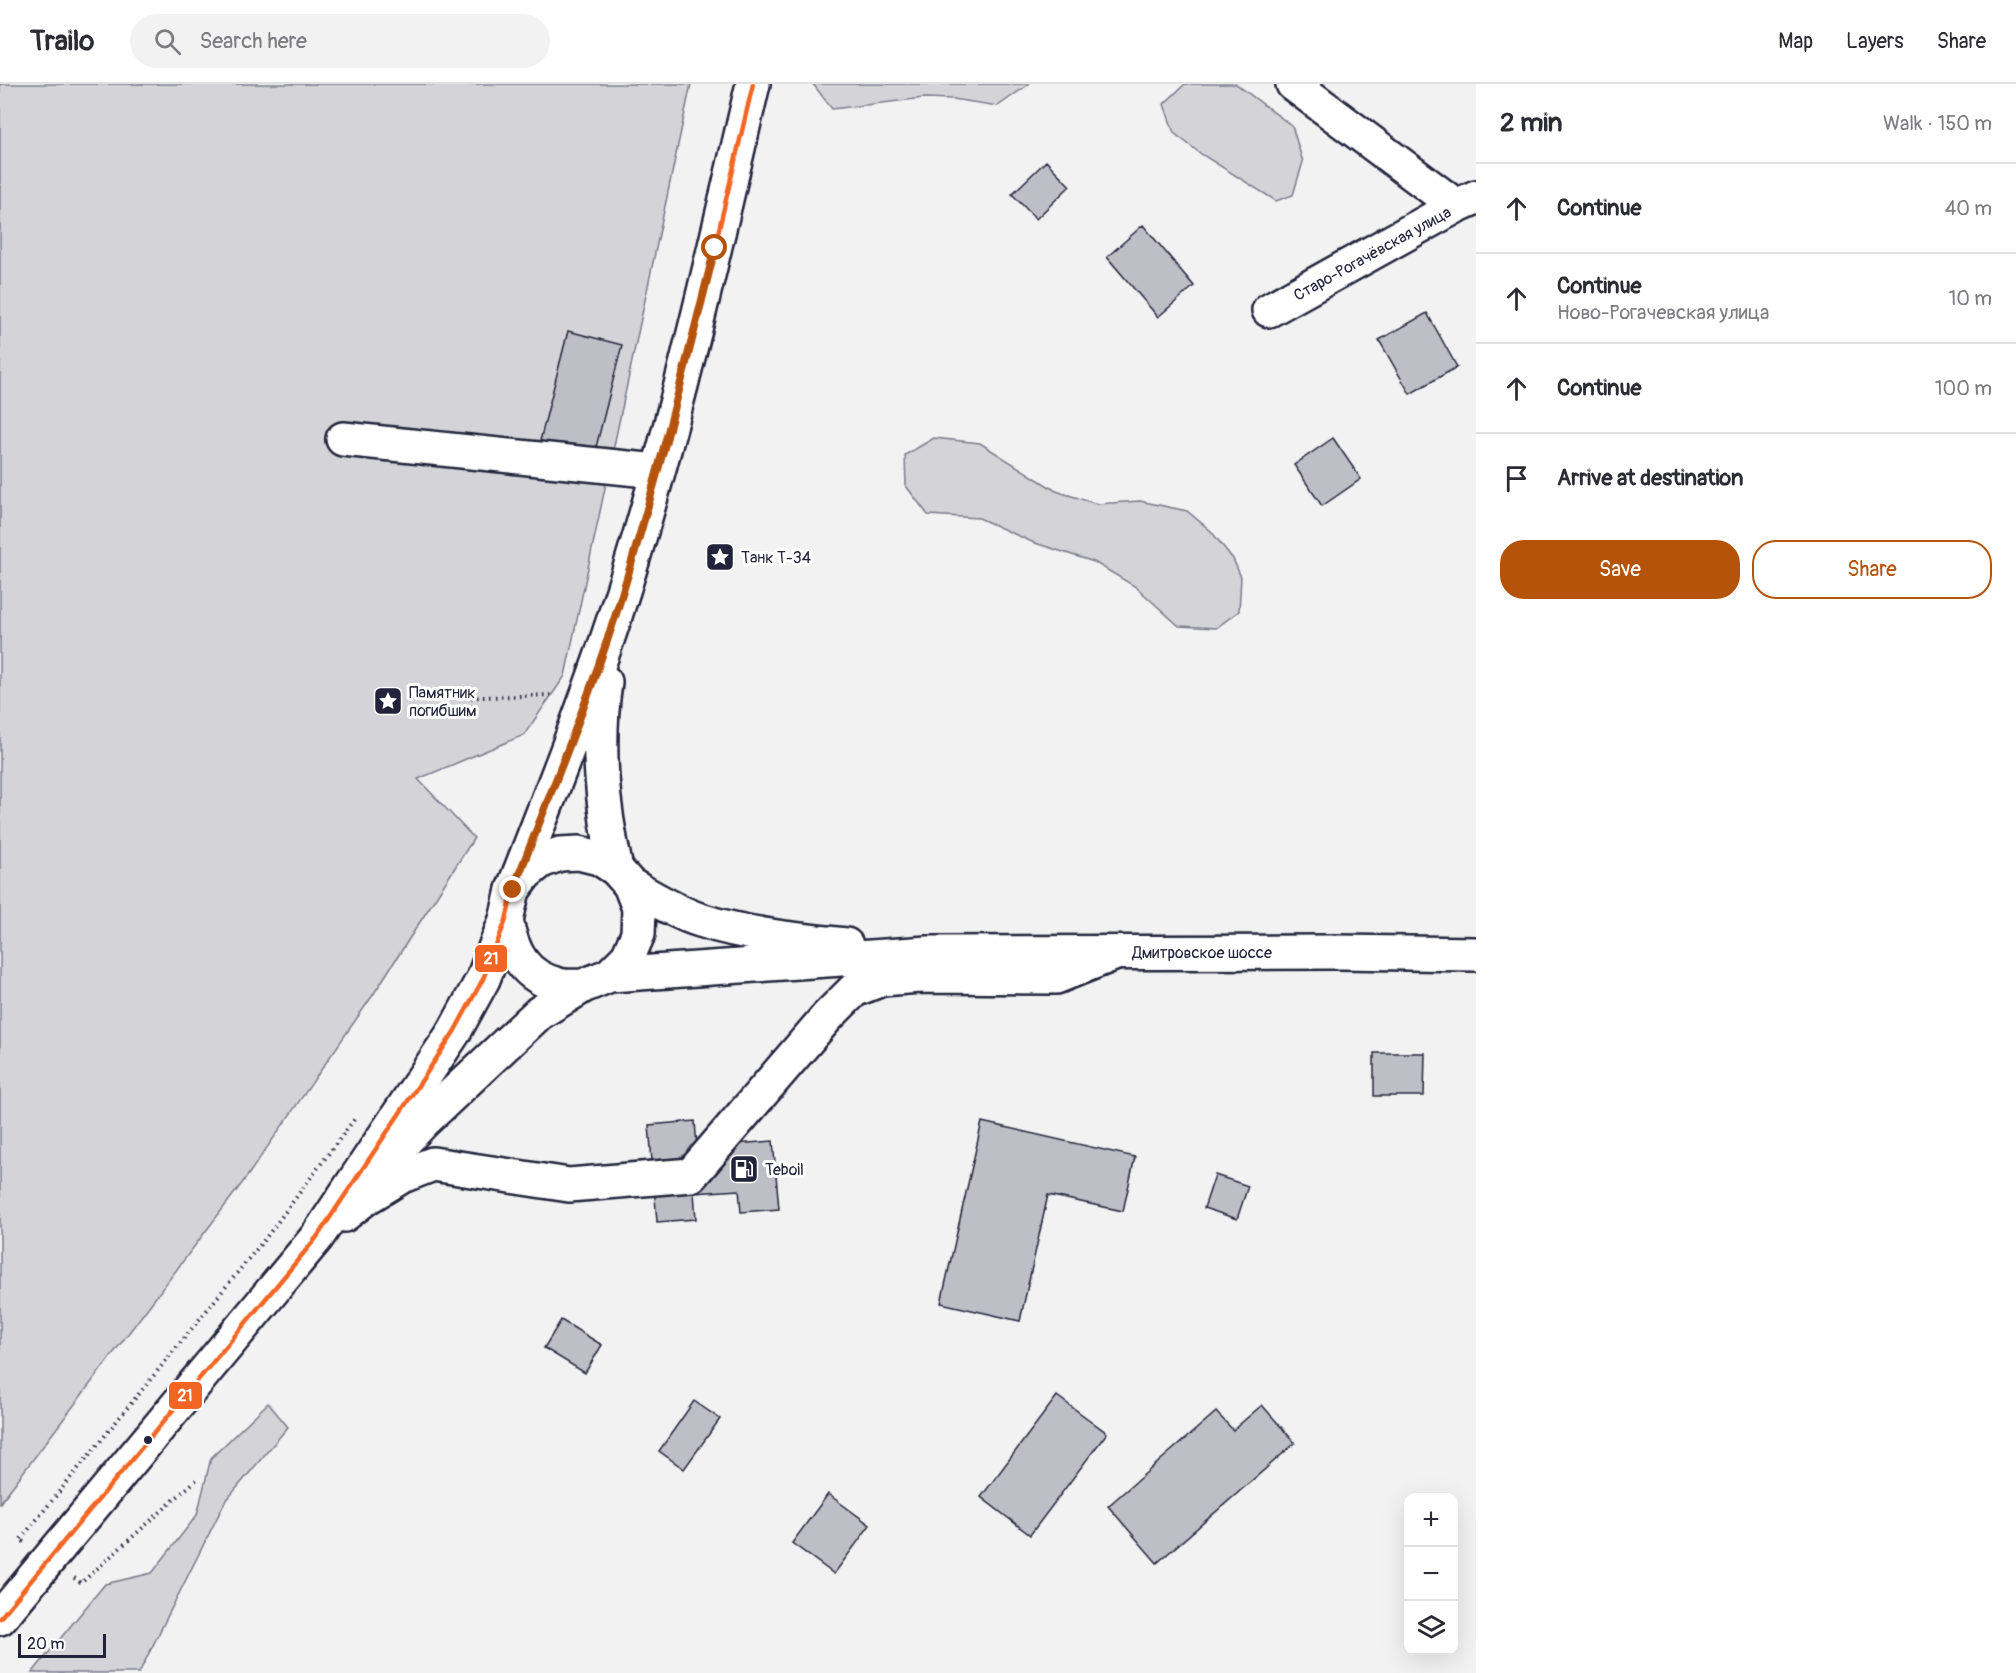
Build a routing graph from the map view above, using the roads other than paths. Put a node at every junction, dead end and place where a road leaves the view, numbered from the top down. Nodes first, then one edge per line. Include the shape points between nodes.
1 (753, 84) edge
2 (1293, 84) edge
3 (1466, 201) edge
4 (1269, 310) dead end
5 (343, 438) dead end
6 (657, 471) junction
7 (614, 618) junction
8 (623, 877) junction
9 (510, 905) junction
10 (928, 953) junction
11 (1118, 953) junction
12 (1476, 954) edge
13 (597, 981) junction
14 (339, 1204) junction
15 (317, 1237) junction
16 (0, 1618) edge

1 - 6 main road
2 - 3 main road
3 - 4 main road, Старо-Рогачёвская улица
5 - 6 main road
6 - 7 main road
7 - 8 main road via 600,718 603,790
7 - 9 main road
8 - 9 main road via 599,858 560,854 541,861 525,874
8 - 10 main road via 699,920 837,944
8 - 13 main road via 639,908 638,934 628,957
9 - 13 main road via 510,943 538,977 560,986
9 - 14 main road via 483,979 454,1032
10 - 11 main road, Дмитровское шоссе
10 - 13 main road
11 - 12 main road, Дмитровское шоссе
11 - 15 main road via 1056,977 910,977 882,979 854,990 691,1175 569,1185 434,1164 402,1176 366,1198
13 - 14 main road via 539,1013
14 - 15 main road
15 - 16 main road

